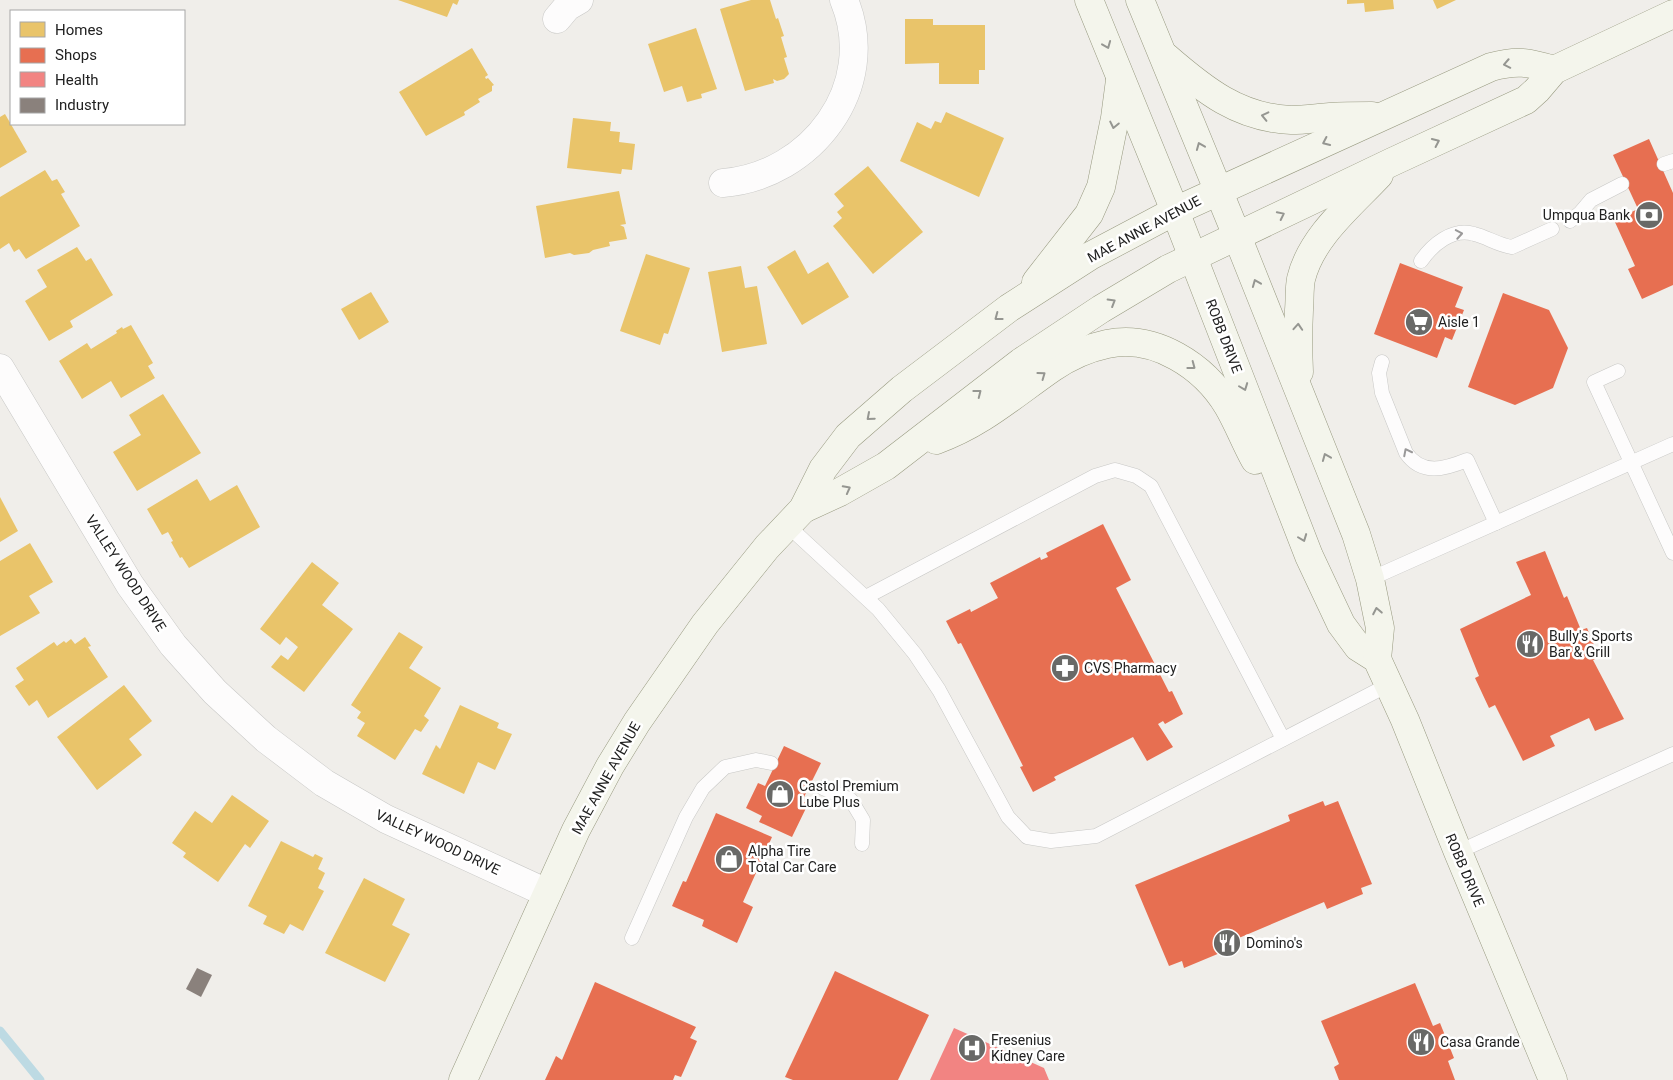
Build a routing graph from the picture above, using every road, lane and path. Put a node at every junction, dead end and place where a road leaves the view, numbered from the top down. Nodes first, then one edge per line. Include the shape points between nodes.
1 (579, 0) edge
2 (844, 0) edge
3 (1089, 0) edge
4 (1140, 0) edge
5 (1673, 14) edge
6 (557, 19) dead end
7 (1163, 55) junction
8 (1554, 70) junction
9 (1120, 76) junction
10 (1384, 116) junction
11 (1392, 162) junction
12 (723, 183) dead end
13 (1622, 184) dead end
14 (1219, 191) junction
15 (1175, 211) junction
16 (1570, 221) dead end
17 (1552, 229) dead end
18 (1237, 236) junction
19 (1193, 257) junction
20 (1421, 261) dead end
21 (1020, 302) junction
22 (1382, 362) dead end
23 (0, 368) edge
24 (1618, 371) dead end
25 (1300, 393) junction
26 (1673, 444) edge
27 (909, 450) junction
28 (1632, 462) junction
29 (1288, 500) junction
30 (795, 517) junction
31 (1496, 523) junction
32 (1673, 553) edge
33 (1370, 579) junction
34 (866, 597) junction
35 (1377, 660) junction
36 (1388, 685) junction
37 (1284, 739) junction
38 (1673, 754) edge
39 (771, 764) dead end
40 (823, 788) dead end
41 (862, 844) dead end
42 (1458, 852) junction
43 (547, 893) junction
44 (632, 938) dead end
45 (463, 1080) edge
46 (1553, 1080) edge

1 - 6 street via 567,7
2 - 12 street via 851,24 853,52 845,94 833,117 814,141 796,156 748,180
3 -> 9 main road, ROBB DRIVE
4 - 7 main road, ROBB DRIVE
5 - 8 main road, MAE ANNE AVENUE
10 -> 7 main road via 1292,120 1250,113 1215,96
14 -> 7 main road, ROBB DRIVE
8 -> 10 main road, MAE ANNE AVENUE via 1526,62 1491,67
11 -> 8 main road, MAE ANNE AVENUE via 1526,100
9 - 15 main road, ROBB DRIVE
9 -> 21 main road via 1101,187 1089,214
10 -> 14 main road, MAE ANNE AVENUE
18 -> 11 main road, MAE ANNE AVENUE
25 -> 11 main road via 1300,291 1308,260 1331,226
13 - 16 lane via 1591,200
14 - 15 main road, MAE ANNE AVENUE
14 - 18 main road, ROBB DRIVE
15 - 19 main road, ROBB DRIVE
15 - 21 main road, MAE ANNE AVENUE via 1090,256
20 -> 17 lane via 1442,239 1462,233 1472,233 1512,247
18 - 19 main road, MAE ANNE AVENUE
25 -> 18 main road, ROBB DRIVE
27 -> 19 main road, MAE ANNE AVENUE via 1029,356 1101,309
19 -> 29 main road, ROBB DRIVE
21 -> 30 main road, MAE ANNE AVENUE via 932,366 848,436 823,469
31 -> 22 lane via 1467,460 1448,468 1433,469 1411,460 1406,453 1382,393 1379,373
23 - 43 street, VALLEY WOOD DRIVE via 130,585 173,644 215,692 266,739 324,783 386,819
24 - 28 lane via 1594,382
33 -> 25 main road, ROBB DRIVE via 1356,534
26 - 28 lane
27 -> 29 main road via 980,420 1068,358 1107,344 1138,344 1169,352 1199,371 1227,405 1265,477
30 -> 27 main road, MAE ANNE AVENUE via 862,481
28 - 31 lane
28 - 32 lane
29 -> 35 main road, ROBB DRIVE via 1309,556 1341,624 1358,647
30 - 34 lane
30 - 43 main road, MAE ANNE AVENUE via 705,624 637,722 576,830
31 - 33 lane
35 -> 33 main road, ROBB DRIVE via 1380,628
34 - 37 lane via 915,654 939,690 1008,817 1027,837 1051,841 1096,836
34 - 37 lane via 1095,476 1115,470 1136,476 1151,486
35 - 36 main road, ROBB DRIVE
36 - 37 lane
36 - 42 main road, ROBB DRIVE
38 - 42 lane
39 - 44 lane via 756,760 725,767 703,788 686,817
40 - 41 lane via 851,800 863,820
42 - 46 main road, ROBB DRIVE
43 - 45 main road, MAE ANNE AVENUE

